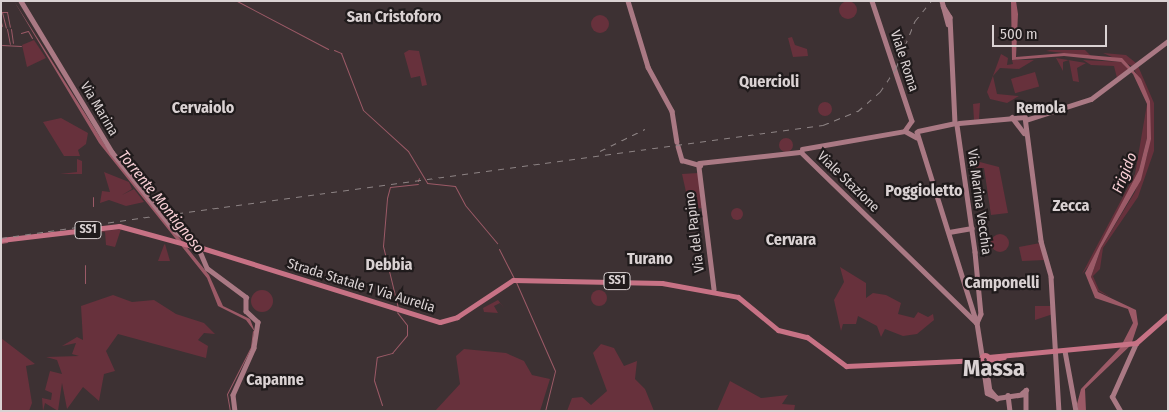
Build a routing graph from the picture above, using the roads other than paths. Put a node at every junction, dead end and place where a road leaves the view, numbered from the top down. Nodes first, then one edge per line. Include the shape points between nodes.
1 (21, 1) edge
2 (628, 1) edge
3 (872, 1) edge
4 (943, 4) edge
5 (1168, 41) edge
6 (1025, 117) junction
7 (1014, 118) junction
8 (957, 123) junction
9 (1023, 125) junction
10 (915, 129) junction
11 (801, 150) junction
12 (698, 166) junction
13 (972, 228) junction
14 (949, 232) junction
15 (1, 240) edge
16 (192, 244) junction
17 (201, 250) junction
18 (714, 289) junction
19 (1168, 315) edge
20 (977, 319) junction
21 (1135, 343) junction
22 (1064, 350) junction
23 (1056, 351) junction
24 (985, 358) junction
25 (1007, 397) junction
26 (235, 411) edge
27 (1010, 411) edge
28 (1026, 411) edge
29 (1059, 411) edge
30 (1076, 411) edge
31 (1120, 411) edge

1 - 16 main road, Via Marina via 112,152 175,231
2 - 12 main road via 648,67 672,111 682,160
3 - 10 main road, Viale Roma
4 - 8 main road, Via Marina Vecchia via 949,26
5 - 6 main road via 1084,102
6 - 7 main road
6 - 9 main road
7 - 8 main road
7 - 9 main road
8 - 10 main road
8 - 13 main road, Via Marina Vecchia
9 - 23 main road via 1041,241 1052,277
10 - 11 main road
10 - 14 main road
11 - 12 main road via 774,157
11 - 20 main road, Viale Stazione via 968,314
12 - 18 main road, Via del Papino
13 - 14 main road
13 - 20 main road, Via Marina Vecchia via 980,311
14 - 20 main road
15 - 16 main road, Strada Statale 1 Via Aurelia / SS1 via 119,226
16 - 17 main road, Strada Statale 1 Via Aurelia / SS1
17 - 18 main road, Strada Statale 1 Via Aurelia / SS1 via 447,321 514,280 636,281
17 - 26 main road via 212,273 246,297 246,311 257,321 258,329 234,395
18 - 24 main road, Strada Statale 1 Via Aurelia / SS1 via 743,299 782,332 807,337 841,364 858,366
19 - 21 main road
20 - 24 main road
21 - 22 main road, Strada Statale 1 Via Aurelia
21 - 31 main road via 1112,397
22 - 23 main road, Strada Statale 1 Via Aurelia
22 - 30 main road
23 - 24 main road, Strada Statale 1 Via Aurelia
23 - 29 main road
24 - 25 main road via 989,392
25 - 27 main road
25 - 28 main road via 1024,393

